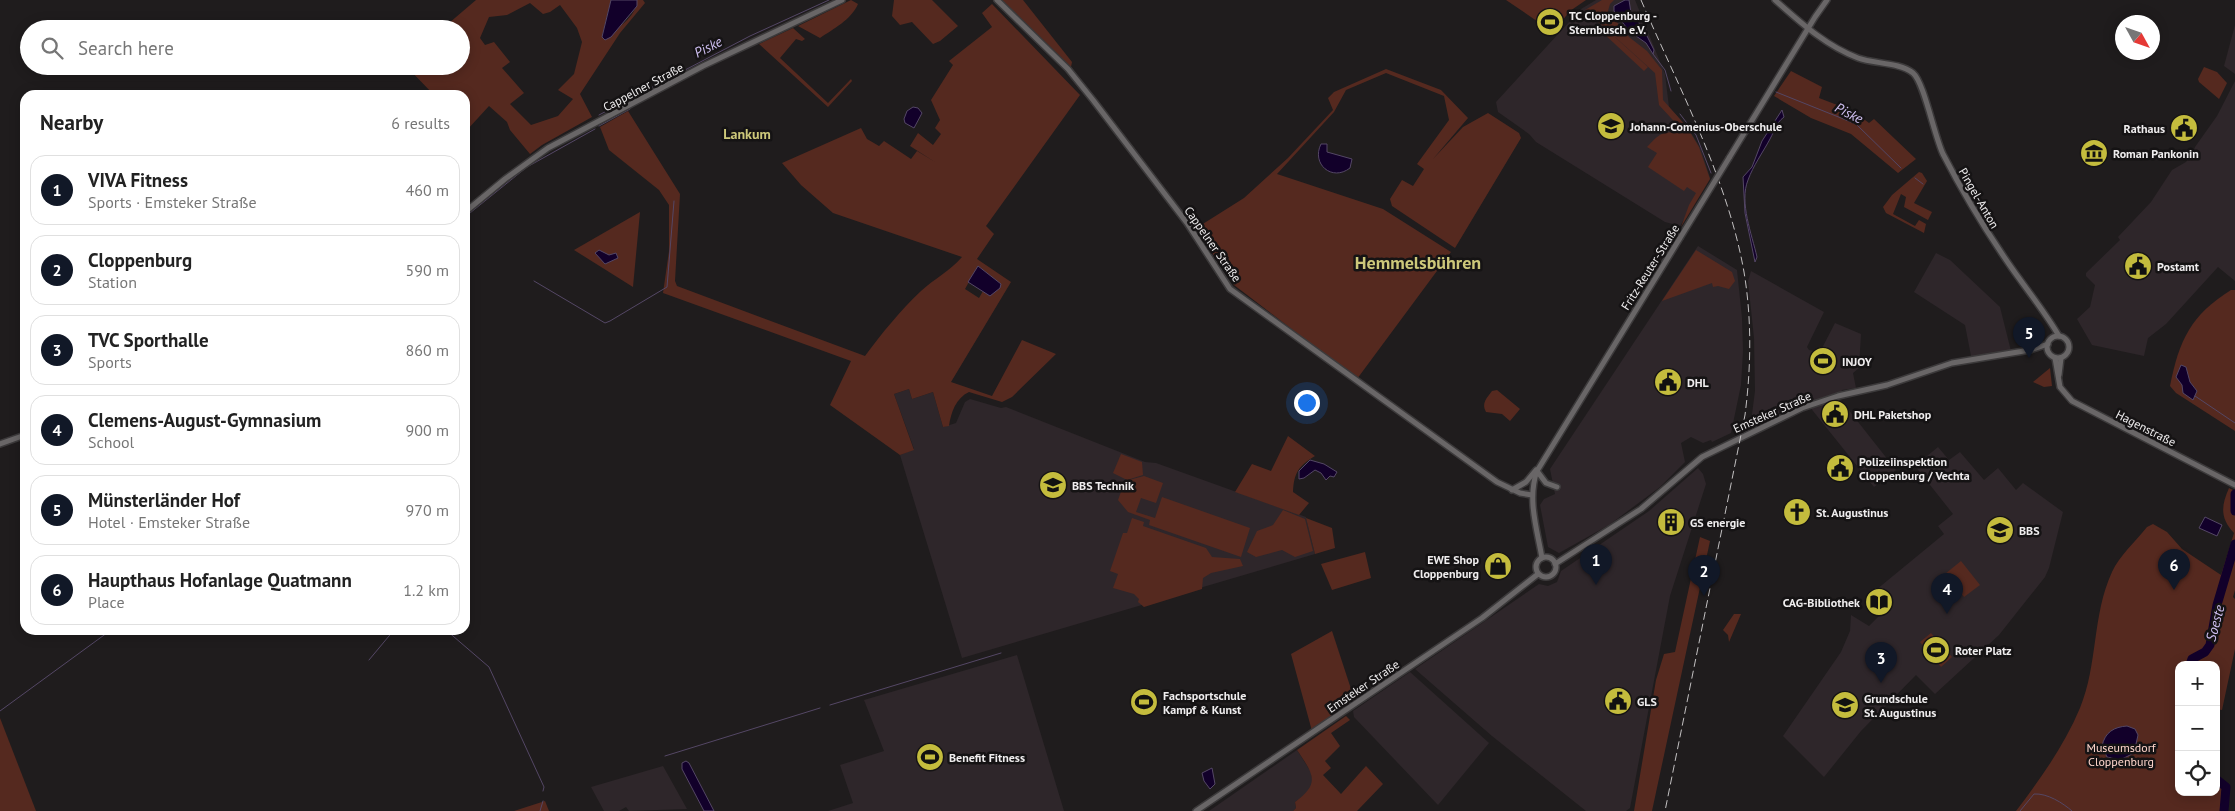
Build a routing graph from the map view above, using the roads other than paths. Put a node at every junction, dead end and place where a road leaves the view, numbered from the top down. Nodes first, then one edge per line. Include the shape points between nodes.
1 (842, 0) edge
2 (997, 0) edge
3 (1775, 0) edge
4 (1827, 0) edge
5 (1808, 29) junction
6 (470, 208) edge
7 (2056, 336) junction
8 (2048, 344) junction
9 (2030, 350) junction
10 (2049, 352) junction
11 (2058, 358) junction
12 (20, 436) edge
13 (0, 444) edge
14 (1538, 469) junction
15 (2235, 485) edge
16 (1557, 487) dead end
17 (1512, 490) junction
18 (1532, 495) junction
19 (1542, 558) junction
20 (1555, 564) junction
21 (1538, 574) junction
22 (1196, 811) edge

1 - 6 street, Cappelner Straße via 703,66 548,148
2 - 17 street, Cappelner Straße via 1087,92 1187,223 1230,289
3 - 5 street
4 - 5 street, Fritz-Reuter-Straße
5 - 7 street, Pingel-Anton via 1857,58 1905,68 1913,73 1922,86 1936,140 1960,185 1986,231
5 - 14 street, Fritz-Reuter-Straße, bridge
7 - 8 street
7 - 11 street via 2066,338 2070,346 2068,352
8 - 9 street, Emsteker Straße
8 - 10 street
9 - 10 street, Emsteker Straße
9 - 20 street, Emsteker Straße via 1952,363 1887,385 1812,404 1782,417 1702,456 1641,509
10 - 11 street
11 - 15 street, Hagenstraße via 2058,379 2065,394 2077,404
12 - 13 street
14 - 16 street via 1546,483
14 - 17 street via 1526,482
14 - 18 street, Fritz-Reuter-Straße
17 - 18 street, Cappelner Straße
18 - 19 street, Fritz-Reuter-Straße
19 - 20 street via 1549,558
19 - 21 street via 1536,564
20 - 21 street, Emsteker Straße via 1554,573 1549,577
21 - 22 street, Emsteker Straße via 1482,618

